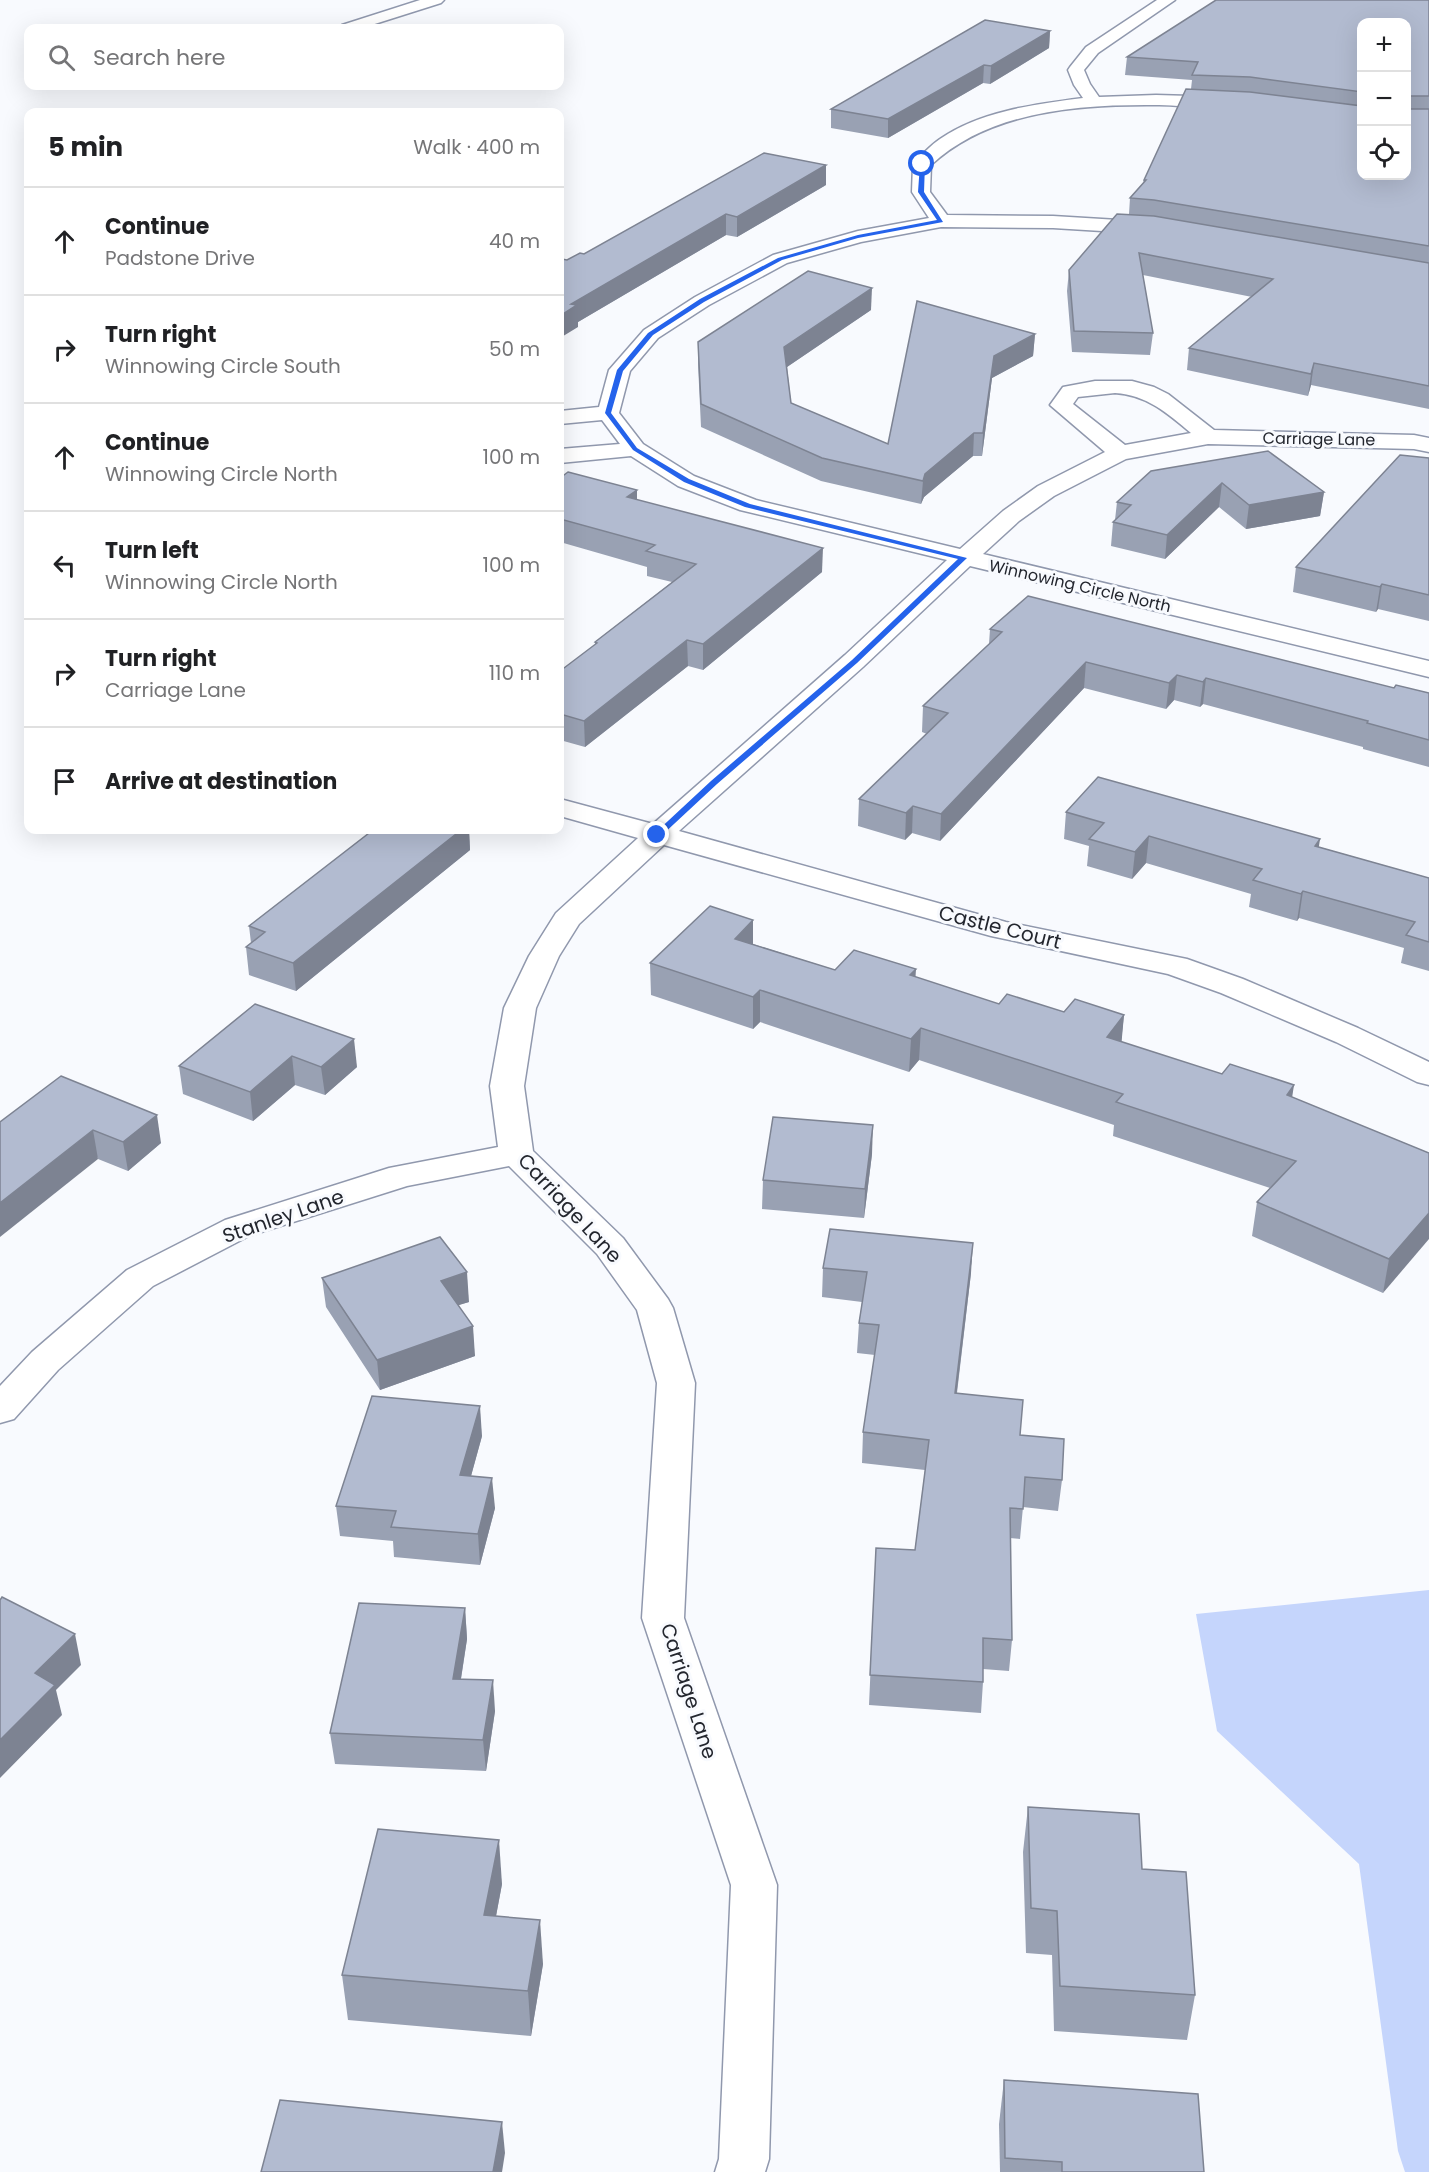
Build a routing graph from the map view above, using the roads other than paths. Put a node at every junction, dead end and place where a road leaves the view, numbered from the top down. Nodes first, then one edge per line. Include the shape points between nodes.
1 (436, 0) edge
2 (1167, 0) edge
3 (361, 24) edge
4 (1094, 101) junction
5 (1248, 103) edge
6 (941, 221) junction
7 (1174, 232) edge
8 (608, 413) junction
9 (564, 417) edge
10 (1208, 437) junction
11 (1429, 445) edge
12 (635, 449) junction
13 (1120, 453) junction
14 (564, 456) edge
15 (964, 558) junction
16 (1429, 669) edge
17 (564, 808) edge
18 (657, 835) junction
19 (1429, 1075) edge
20 (516, 1154) junction
21 (0, 1410) edge
22 (740, 2172) edge

1 - 3 street
2 - 4 street via 1092,50 1076,70
4 - 5 street
4 - 6 street via 1001,119 948,141 922,164 921,192
6 - 7 street via 1053,222
6 - 8 street via 858,237 780,259 702,301 651,334 620,370
8 - 9 street
8 - 12 street, Winnowing Circle North
10 - 11 street, Carriage Lane via 1320,438
10 - 13 street, Carriage Lane
10 - 13 street via 1166,400 1139,388 1105,385 1071,392 1061,405
12 - 14 street
12 - 15 street, Winnowing Circle North via 686,481 748,505
13 - 15 street, Carriage Lane via 1046,491
15 - 16 street, Winnowing Circle North
15 - 18 street, Carriage Lane via 854,662
17 - 18 street, Castle Court
18 - 19 street, Castle Court via 1002,930 1176,966 1347,1035
18 - 20 street, Carriage Lane via 567,919 544,956 520,1008 507,1086
20 - 21 street, Stanley Lane via 401,1176 237,1228 140,1278 45,1361
20 - 22 street, Carriage Lane via 610,1246 655,1308 676,1383 663,1618 754,1885 744,2159

